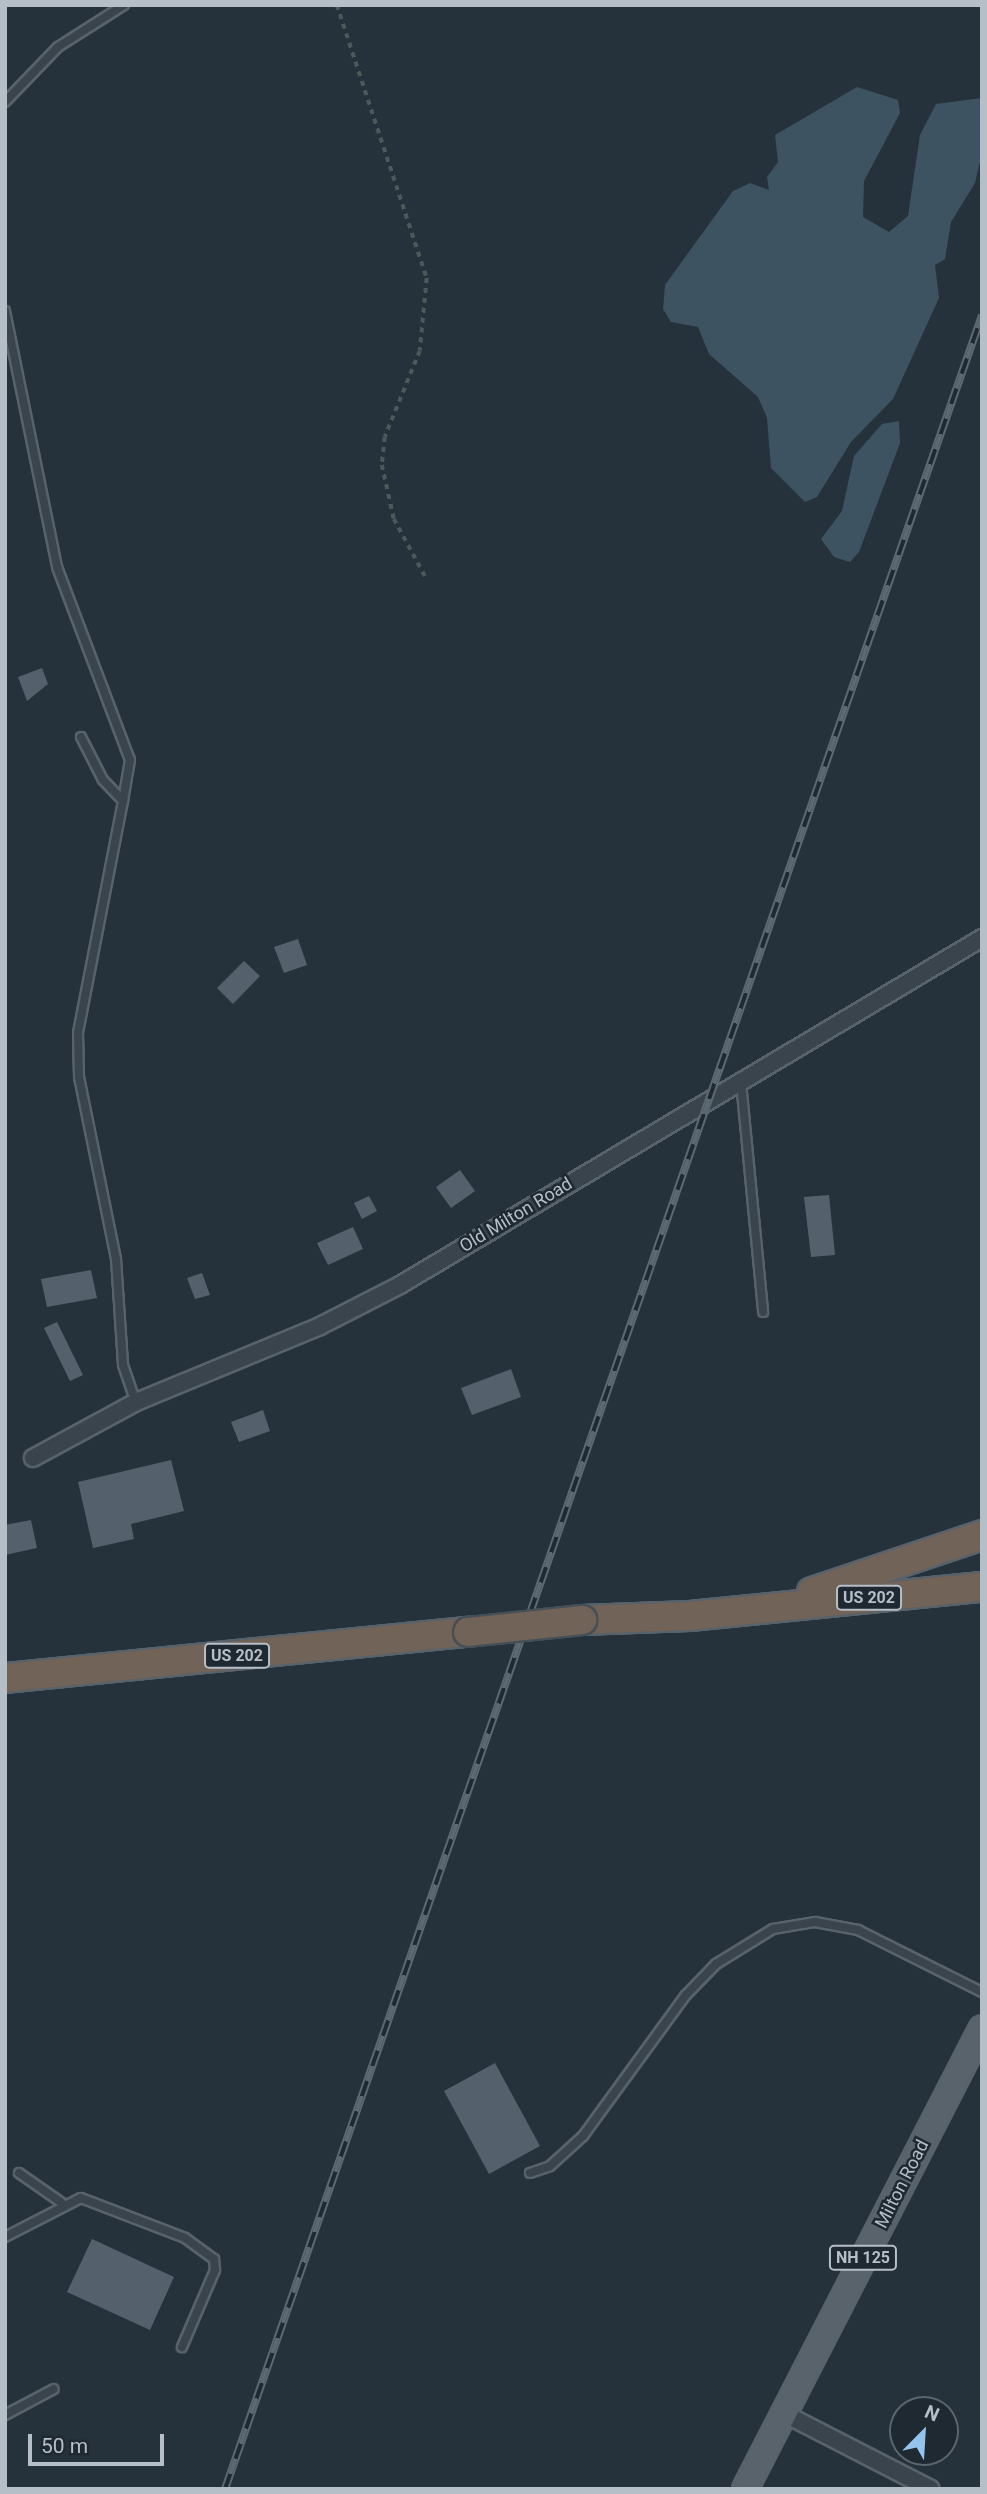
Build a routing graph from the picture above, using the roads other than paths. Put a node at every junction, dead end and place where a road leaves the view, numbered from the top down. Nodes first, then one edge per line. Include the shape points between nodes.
1 (124, 5) edge
2 (5, 102) edge
3 (5, 311) edge
4 (80, 737) dead end
5 (123, 801) junction
6 (982, 938) edge
7 (741, 1079) junction
8 (762, 1312) dead end
9 (136, 1402) junction
10 (33, 1458) dead end
11 (982, 1535) edge
12 (982, 1587) edge
13 (756, 1609) junction
14 (5, 1678) edge
15 (982, 1992) edge
16 (982, 2028) edge
17 (19, 2173) dead end
18 (530, 2173) dead end
19 (62, 2203) junction
20 (5, 2237) edge
21 (182, 2347) dead end
22 (54, 2389) dead end
23 (783, 2413) junction
24 (5, 2415) edge
25 (745, 2489) edge
26 (931, 2489) edge

1 - 2 lane via 58,47
3 - 5 lane via 57,568 130,760
4 - 5 lane via 103,780
5 - 9 lane via 78,1033 79,1077 116,1258 123,1365
6 - 7 street, Old Milton Road
7 - 8 lane
7 - 9 street, Old Milton Road via 400,1285 320,1326
9 - 10 street, Old Milton Road
11 - 13 highway
12 - 13 highway, US 202
13 - 14 highway, US 202, bridge via 582,1620
15 - 18 lane via 858,1930 815,1922 773,1929 716,1964 679,2003 598,2119 550,2166
16 - 23 main road, Milton Road / NH 125
17 - 19 lane
19 - 20 lane
19 - 21 lane via 101,2201 185,2238 214,2259 215,2270
22 - 24 lane
23 - 25 main road, Milton Road / NH 125
23 - 26 street

